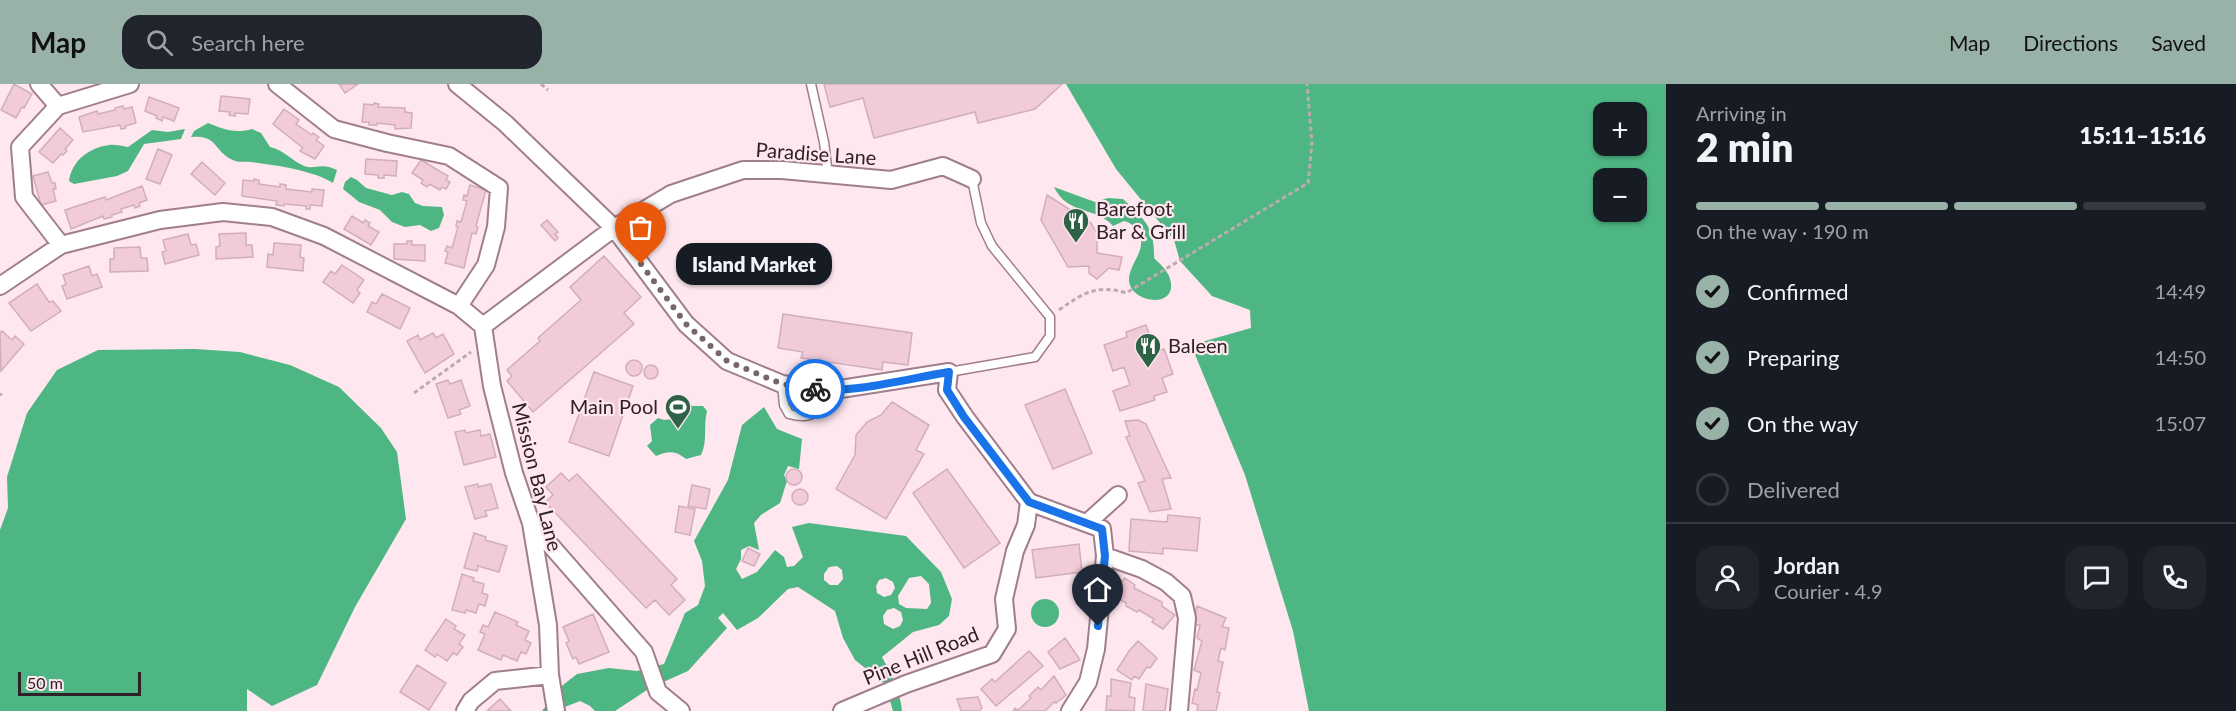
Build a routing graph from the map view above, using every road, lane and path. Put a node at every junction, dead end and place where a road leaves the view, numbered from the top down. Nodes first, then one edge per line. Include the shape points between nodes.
1 (39, 84) edge
2 (130, 84) edge
3 (278, 84) edge
4 (457, 84) edge
5 (541, 84) edge
6 (811, 84) edge
7 (1307, 84) edge
8 (548, 90) dead end
9 (58, 106) junction
10 (828, 175) junction
11 (972, 179) joint
12 (614, 228) junction
13 (61, 245) junction
14 (0, 286) edge
15 (459, 306) junction
16 (1050, 317) junction
17 (484, 334) junction
18 (949, 372) junction
19 (782, 384) junction
20 (828, 391) junction
21 (414, 393) dead end
22 (1118, 495) dead end
23 (1029, 502) junction
24 (531, 523) junction
25 (1087, 524) junction
26 (1105, 556) junction
27 (550, 675) junction
28 (465, 711) edge
29 (556, 711) edge
30 (681, 711) edge
31 (842, 711) edge
32 (1070, 711) edge
33 (1179, 711) edge

1 - 9 street
2 - 9 street
3 - 15 street via 334,129 449,156 499,188 496,227 486,265
4 - 12 street via 505,123
5 - 8 path
6 - 10 lane
7 - 16 path via 1312,143 1308,183 1130,291 1090,291
9 - 13 street via 20,147 24,197
10 - 11 street, Paradise Lane via 891,180 943,166
10 - 12 street, Paradise Lane via 743,170 671,194
11 - 16 lane via 981,223 992,246
12 - 17 street, Paradise Lane
12 - 19 street via 686,324 727,361
13 - 14 street
13 - 15 street via 160,220 224,212 272,217 324,236
15 - 17 street
16 - 18 lane via 1050,336 1035,357
17 - 21 path
17 - 24 street, Mission Bay Lane via 492,386
18 - 20 street
18 - 23 street via 947,390
19 - 20 street
19 - 20 lane via 789,414 803,418 816,412
22 - 25 street
23 - 25 street
23 - 31 street, Pine Hill Road via 1004,599 1007,629 992,654
24 - 27 street, Mission Bay Lane via 548,625
24 - 30 street via 644,652 658,692
25 - 26 street via 1102,529
26 - 32 street via 1096,649 1088,682
26 - 33 street via 1142,569 1182,596 1187,618
27 - 28 street via 495,681
27 - 29 street, Mission Bay Lane

